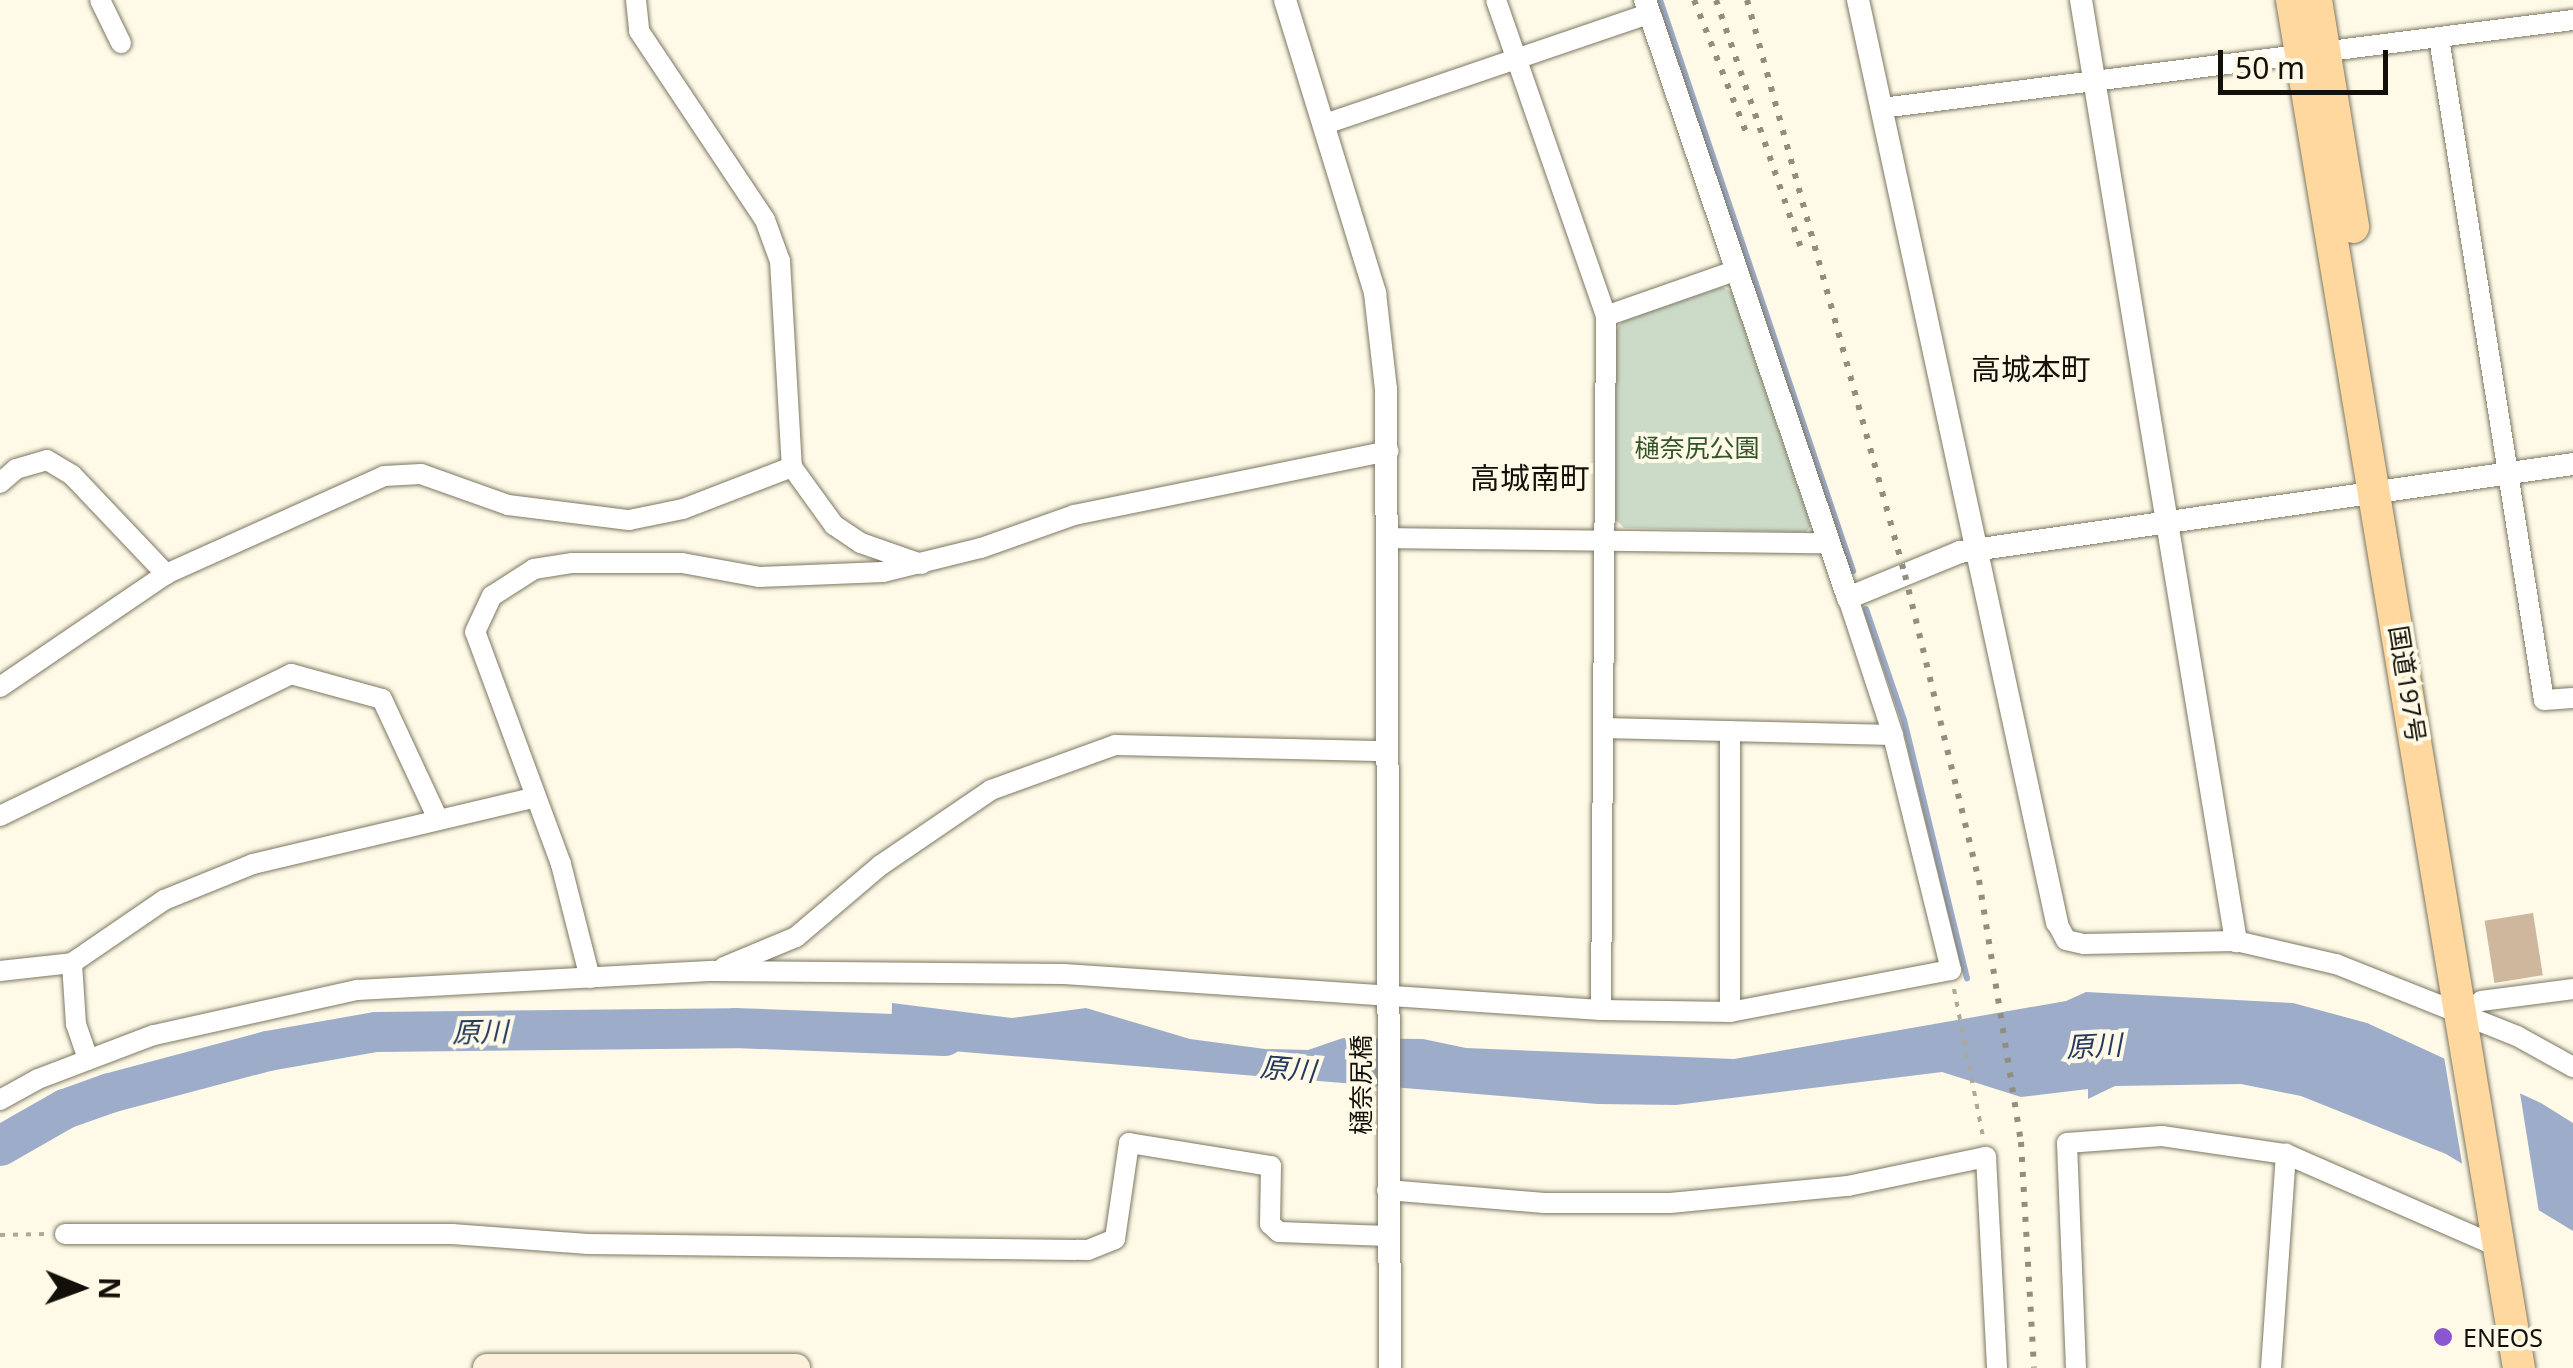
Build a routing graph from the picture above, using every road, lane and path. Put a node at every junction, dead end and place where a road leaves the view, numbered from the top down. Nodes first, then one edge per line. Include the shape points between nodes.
1 (100, 0) edge
2 (636, 0) edge
3 (1285, 0) edge
4 (1496, 0) edge
5 (1858, 0) edge
6 (2081, 0) edge
7 (2292, 0) edge
8 (2316, 0) edge
9 (2566, 0) edge
10 (1647, 7) edge
11 (2573, 22) edge
12 (2439, 38) junction
13 (121, 43) dead end
14 (2314, 54) junction
15 (1517, 59) junction
16 (2094, 82) junction
17 (1882, 108) junction
18 (1328, 123) junction
19 (1737, 270) junction
20 (1606, 316) junction
21 (1389, 450) junction
22 (2573, 464) edge
23 (792, 467) junction
24 (2505, 473) junction
25 (0, 483) edge
26 (2387, 490) junction
27 (2167, 522) junction
28 (1389, 538) junction
29 (1604, 540) junction
30 (1829, 542) junction
31 (1977, 550) junction
32 (923, 564) junction
33 (166, 574) junction
34 (1848, 598) junction
35 (0, 687) edge
36 (2573, 698) edge
37 (1603, 728) junction
38 (1730, 731) junction
39 (1893, 735) junction
40 (1388, 751) junction
41 (534, 798) junction
42 (0, 816) edge
43 (438, 819) junction
44 (2057, 923) joint
45 (2236, 942) junction
46 (72, 963) junction
47 (0, 970) edge
48 (713, 971) junction
49 (590, 978) junction
50 (2573, 989) edge
51 (1956, 998) dead end
52 (1387, 1001) junction
53 (1601, 1010) junction
54 (1730, 1012) junction
55 (2476, 1025) junction
56 (88, 1059) junction
57 (2573, 1067) edge
58 (0, 1100) edge
59 (1983, 1136) dead end
60 (2286, 1154) junction
61 (1387, 1190) junction
62 (2503, 1209) junction
63 (0, 1234) edge
64 (65, 1234) joint
65 (1387, 1236) junction
66 (2497, 1246) junction
67 (487, 1368) edge
68 (796, 1368) edge
69 (1390, 1368) edge
70 (1997, 1368) edge
71 (2076, 1368) edge
72 (2270, 1368) edge
73 (2518, 1368) edge
74 (2541, 1368) edge

1 - 13 street
2 - 23 street via 639,32 765,220 780,261
3 - 18 street, 樋奈尻橋
4 - 15 street
5 - 17 street
6 - 16 street
7 - 14 highway, 国道197号
8 - 14 highway, 国道197号
9 - 11 street
10 - 15 street
10 - 19 street
11 - 12 street
12 - 14 street
12 - 24 street
14 - 16 street
14 - 26 highway, 国道197号
15 - 18 street
15 - 20 street
16 - 17 street
16 - 27 street
17 - 31 street
18 - 21 street, 樋奈尻橋 via 1374,293
19 - 20 street
19 - 30 street
20 - 29 street
21 - 28 street, 樋奈尻橋
21 - 32 street via 1074,515
22 - 24 street
23 - 32 street via 834,525 861,544
23 - 33 street via 683,509 629,520 508,505 421,474 384,476
24 - 26 street
24 - 36 street via 2544,700
25 - 33 street via 16,469 46,460 72,475
26 - 27 street
26 - 55 highway, 国道197号
27 - 31 street
27 - 45 street
28 - 29 street
28 - 40 street, 樋奈尻橋
29 - 30 street
29 - 37 street
30 - 34 street
31 - 34 street
31 - 44 street
32 - 41 street via 883,572 758,576 682,564 534,568 492,596 476,632
33 - 35 street
34 - 39 street
37 - 38 street
37 - 53 street
38 - 39 street
38 - 54 street
39 - 54 street via 1951,970
40 - 48 street via 1115,744 991,790 881,865 796,937
40 - 52 street, 樋奈尻橋
41 - 43 street
41 - 49 street via 561,864
42 - 43 street via 291,674 382,699
43 - 46 street via 253,864 164,900
44 - 45 street via 2066,940 2084,944
45 - 55 street via 2336,964
46 - 47 street
46 - 56 street via 76,1024
48 - 49 street
48 - 52 street via 1064,974
49 - 56 street via 357,990 229,1015
50 - 55 street
51 - 59 path
52 - 53 street
52 - 61 street, 樋奈尻橋
53 - 54 street
55 - 57 street
55 - 62 highway, 国道197号
56 - 58 street
60 - 66 street
60 - 71 street via 2162,1136 2066,1144
60 - 72 street
61 - 65 street, 樋奈尻橋
61 - 70 street via 1544,1203 1670,1203 1848,1186 1986,1157
62 - 66 highway, 国道197号
62 - 74 highway, 国道197号
63 - 64 path
64 - 65 street via 452,1234 588,1244 1088,1250 1114,1239 1130,1143 1271,1166 1270,1224 1279,1232
65 - 69 street, 樋奈尻橋
66 - 73 highway, 国道197号
67 - 68 main road

